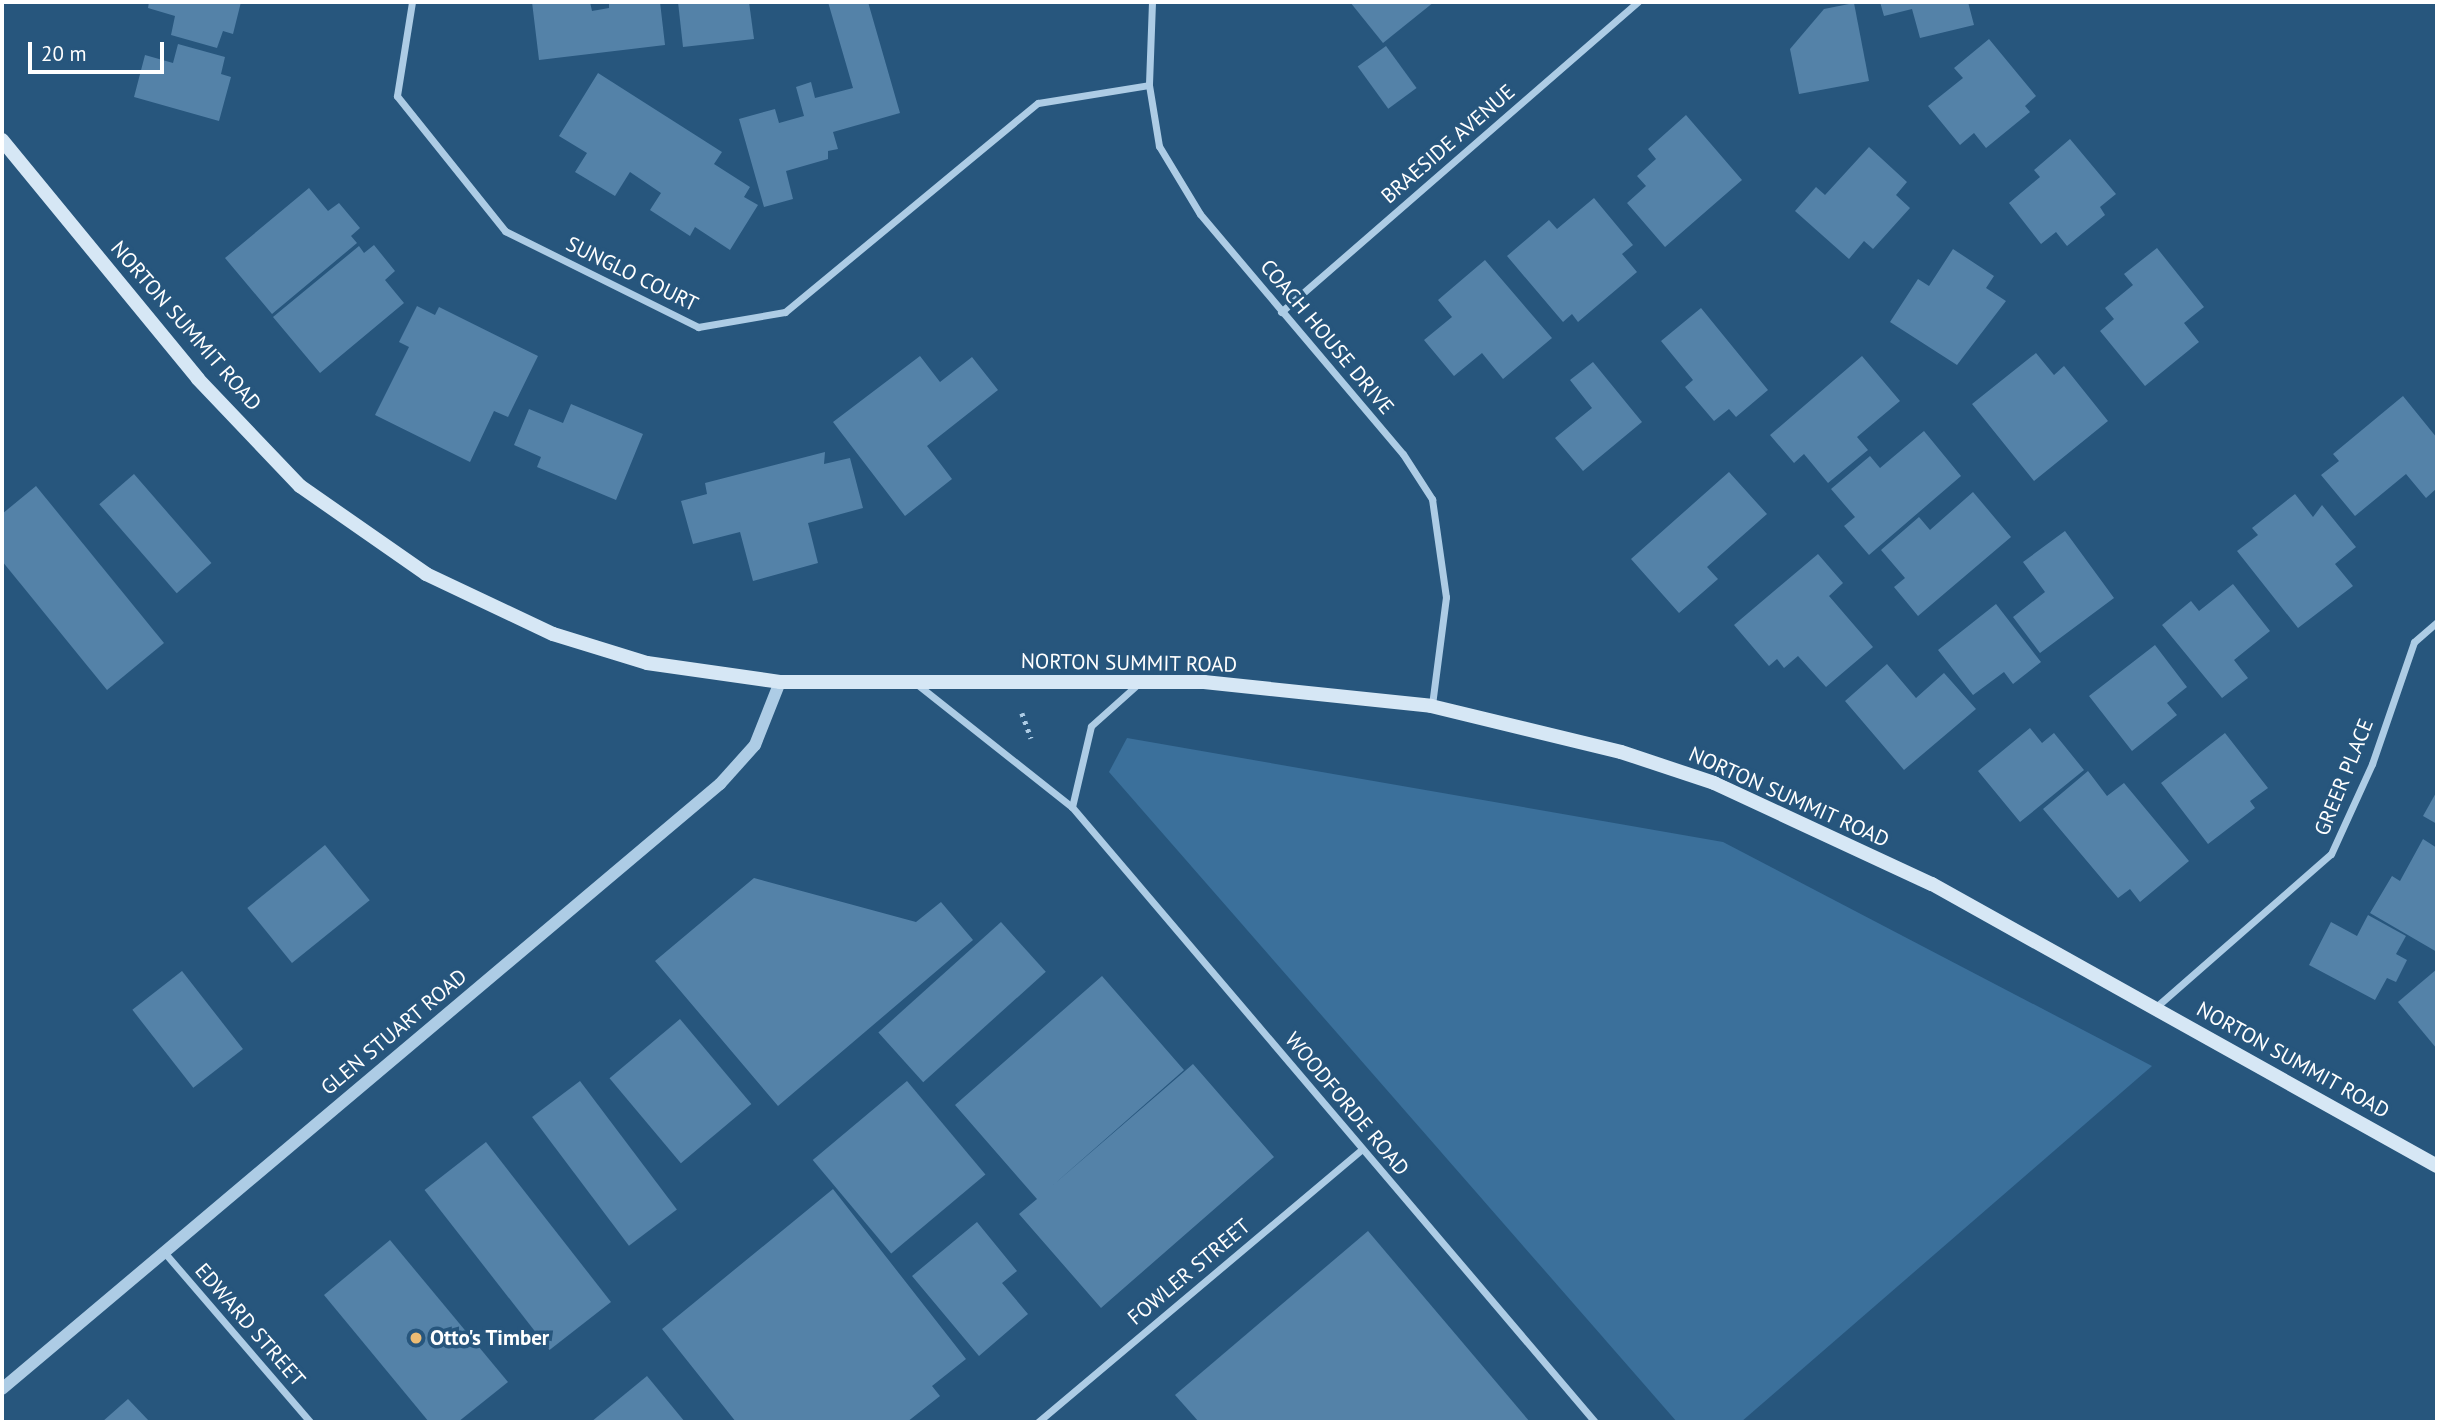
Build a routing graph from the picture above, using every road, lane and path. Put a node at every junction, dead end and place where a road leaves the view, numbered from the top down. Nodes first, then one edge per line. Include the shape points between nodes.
1 (412, 2) edge
2 (1152, 2) edge
3 (1638, 2) edge
4 (1149, 85) junction
5 (2, 140) edge
6 (1280, 312) junction
7 (2437, 622) edge
8 (1142, 681) junction
9 (780, 682) junction
10 (916, 683) junction
11 (1432, 706) junction
12 (1072, 807) junction
13 (2156, 1007) junction
14 (1362, 1149) junction
15 (2437, 1166) edge
16 (164, 1251) junction
17 (2, 1389) edge
18 (310, 1422) edge
19 (1038, 1422) edge
20 (1595, 1422) edge

1 - 4 street, SUNGLO COURT via 397,96 505,231 698,327 785,312 1038,103
2 - 4 street, COACH HOUSE DRIVE
3 - 6 street, BRAESIDE AVENUE
4 - 6 street, COACH HOUSE DRIVE via 1159,146 1200,215
5 - 9 main road, NORTON SUMMIT ROAD via 198,379 300,485 352,526 426,574 553,634 647,663
6 - 11 street, COACH HOUSE DRIVE via 1404,454 1432,499 1446,597
7 - 13 street, GREER PLACE via 2414,642 2372,764 2331,854
8 - 10 main road, NORTON SUMMIT ROAD
8 - 11 main road, NORTON SUMMIT ROAD
8 - 12 street via 1091,726
9 - 10 main road, NORTON SUMMIT ROAD
9 - 16 street, GLEN STUART ROAD via 755,745 720,784
10 - 12 street, WOODFORDE ROAD
11 - 13 main road, NORTON SUMMIT ROAD via 1557,734 1714,783 1932,884
12 - 14 street, WOODFORDE ROAD
13 - 15 main road, NORTON SUMMIT ROAD
14 - 19 street, FOWLER STREET
14 - 20 street, WOODFORDE ROAD
16 - 17 street, GLEN STUART ROAD
16 - 18 street, EDWARD STREET

